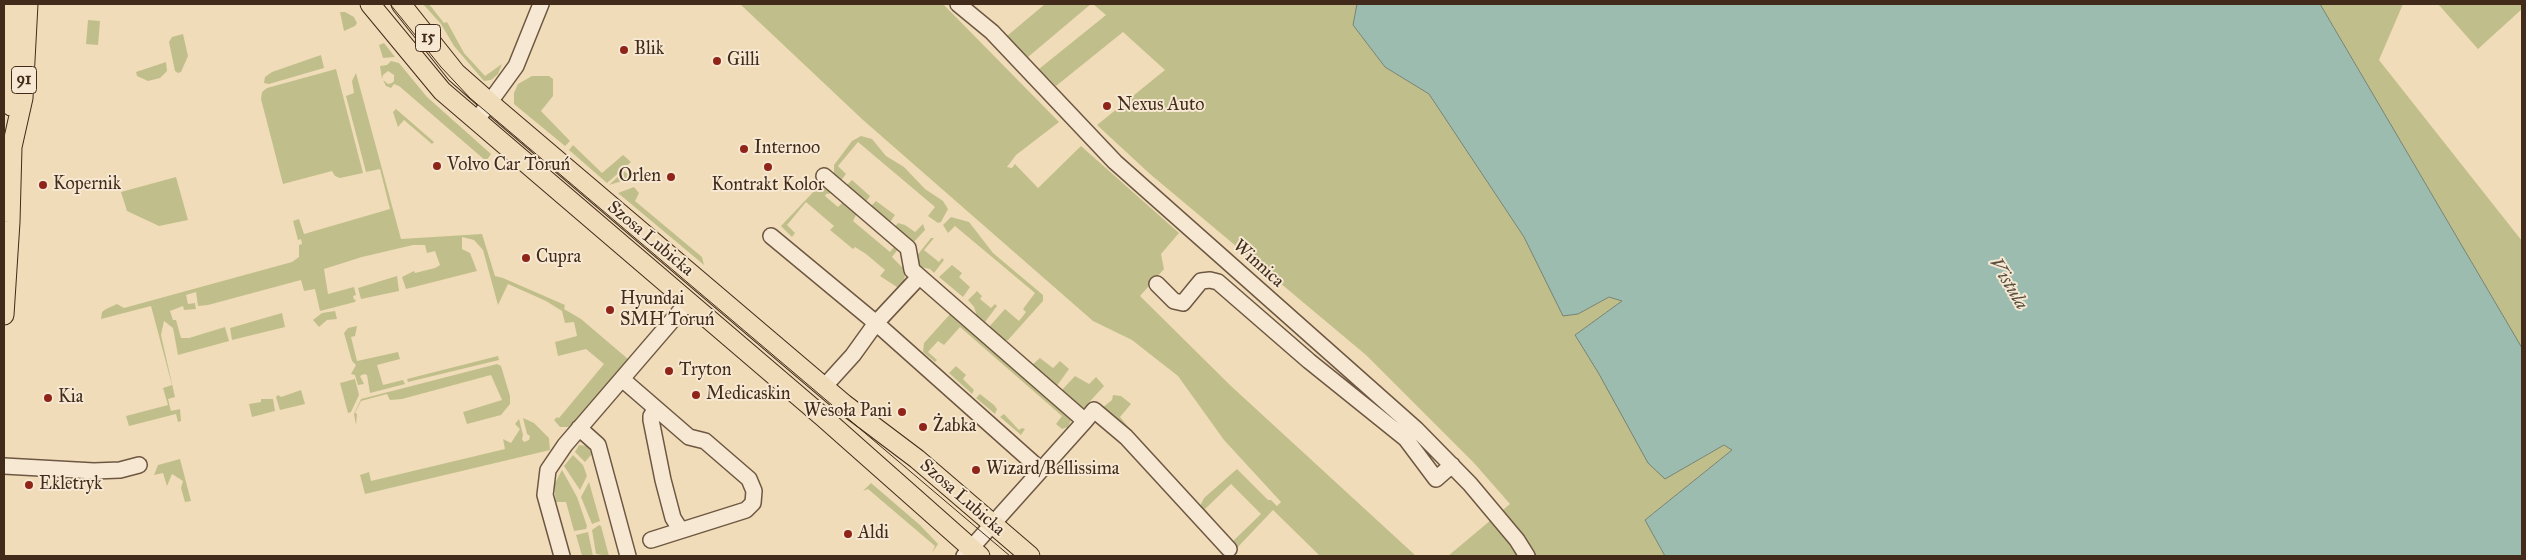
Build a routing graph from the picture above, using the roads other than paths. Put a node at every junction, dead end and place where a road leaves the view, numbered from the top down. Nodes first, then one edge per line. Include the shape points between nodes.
1 (10, 4) edge
2 (28, 4) edge
3 (370, 4) edge
4 (401, 4) edge
5 (541, 4) edge
6 (958, 4) edge
7 (490, 103) junction
8 (476, 121) junction
9 (12, 147) junction
10 (824, 176) dead end
11 (771, 236) dead end
12 (919, 277) junction
13 (1157, 284) dead end
14 (688, 302) junction
15 (4, 314) edge
16 (876, 323) junction
17 (622, 379) junction
18 (824, 387) junction
19 (656, 408) junction
20 (1084, 421) junction
21 (579, 428) junction
22 (139, 465) dead end
23 (1452, 465) junction
24 (4, 466) edge
25 (1041, 470) junction
26 (993, 523) junction
27 (680, 529) junction
28 (651, 540) dead end
29 (1229, 548) dead end
30 (972, 554) edge
31 (562, 556) edge
32 (628, 556) edge
33 (1030, 556) edge
34 (1527, 556) edge

1 - 9 main road
2 - 9 main road, 91 via 23,98
3 - 8 main road, Szosa Lubicka / 15 via 442,91
4 - 7 main road, Szosa Lubicka / 15 via 456,73
5 - 7 street via 516,66
6 - 23 street, Winnica via 992,32 1114,162 1416,429
7 - 8 street
7 - 18 main road, Szosa Lubicka / 15
8 - 14 main road, Szosa Lubicka / 15
9 - 15 main road, 91
10 - 12 street via 908,248 910,267
11 - 16 street
12 - 16 street
12 - 20 street
13 - 23 street via 1174,301 1183,303 1201,281 1218,282 1406,439 1436,479
14 - 17 street
14 - 30 main road, Szosa Lubicka / 15 via 823,417
16 - 18 street
16 - 25 street
17 - 19 street
17 - 21 street
18 - 26 main road, Szosa Lubicka / 15
19 - 27 street via 651,420 673,518
19 - 27 street via 689,437 705,441 749,479 754,491 753,503 748,509
20 - 25 street
20 - 29 street via 1094,410 1126,437
21 - 31 street via 548,470 544,484
21 - 32 street via 598,445
22 - 24 street via 102,471
23 - 34 street, Winnica via 1518,540
25 - 26 street
26 - 30 street
26 - 33 main road, Szosa Lubicka / 15
27 - 28 street

